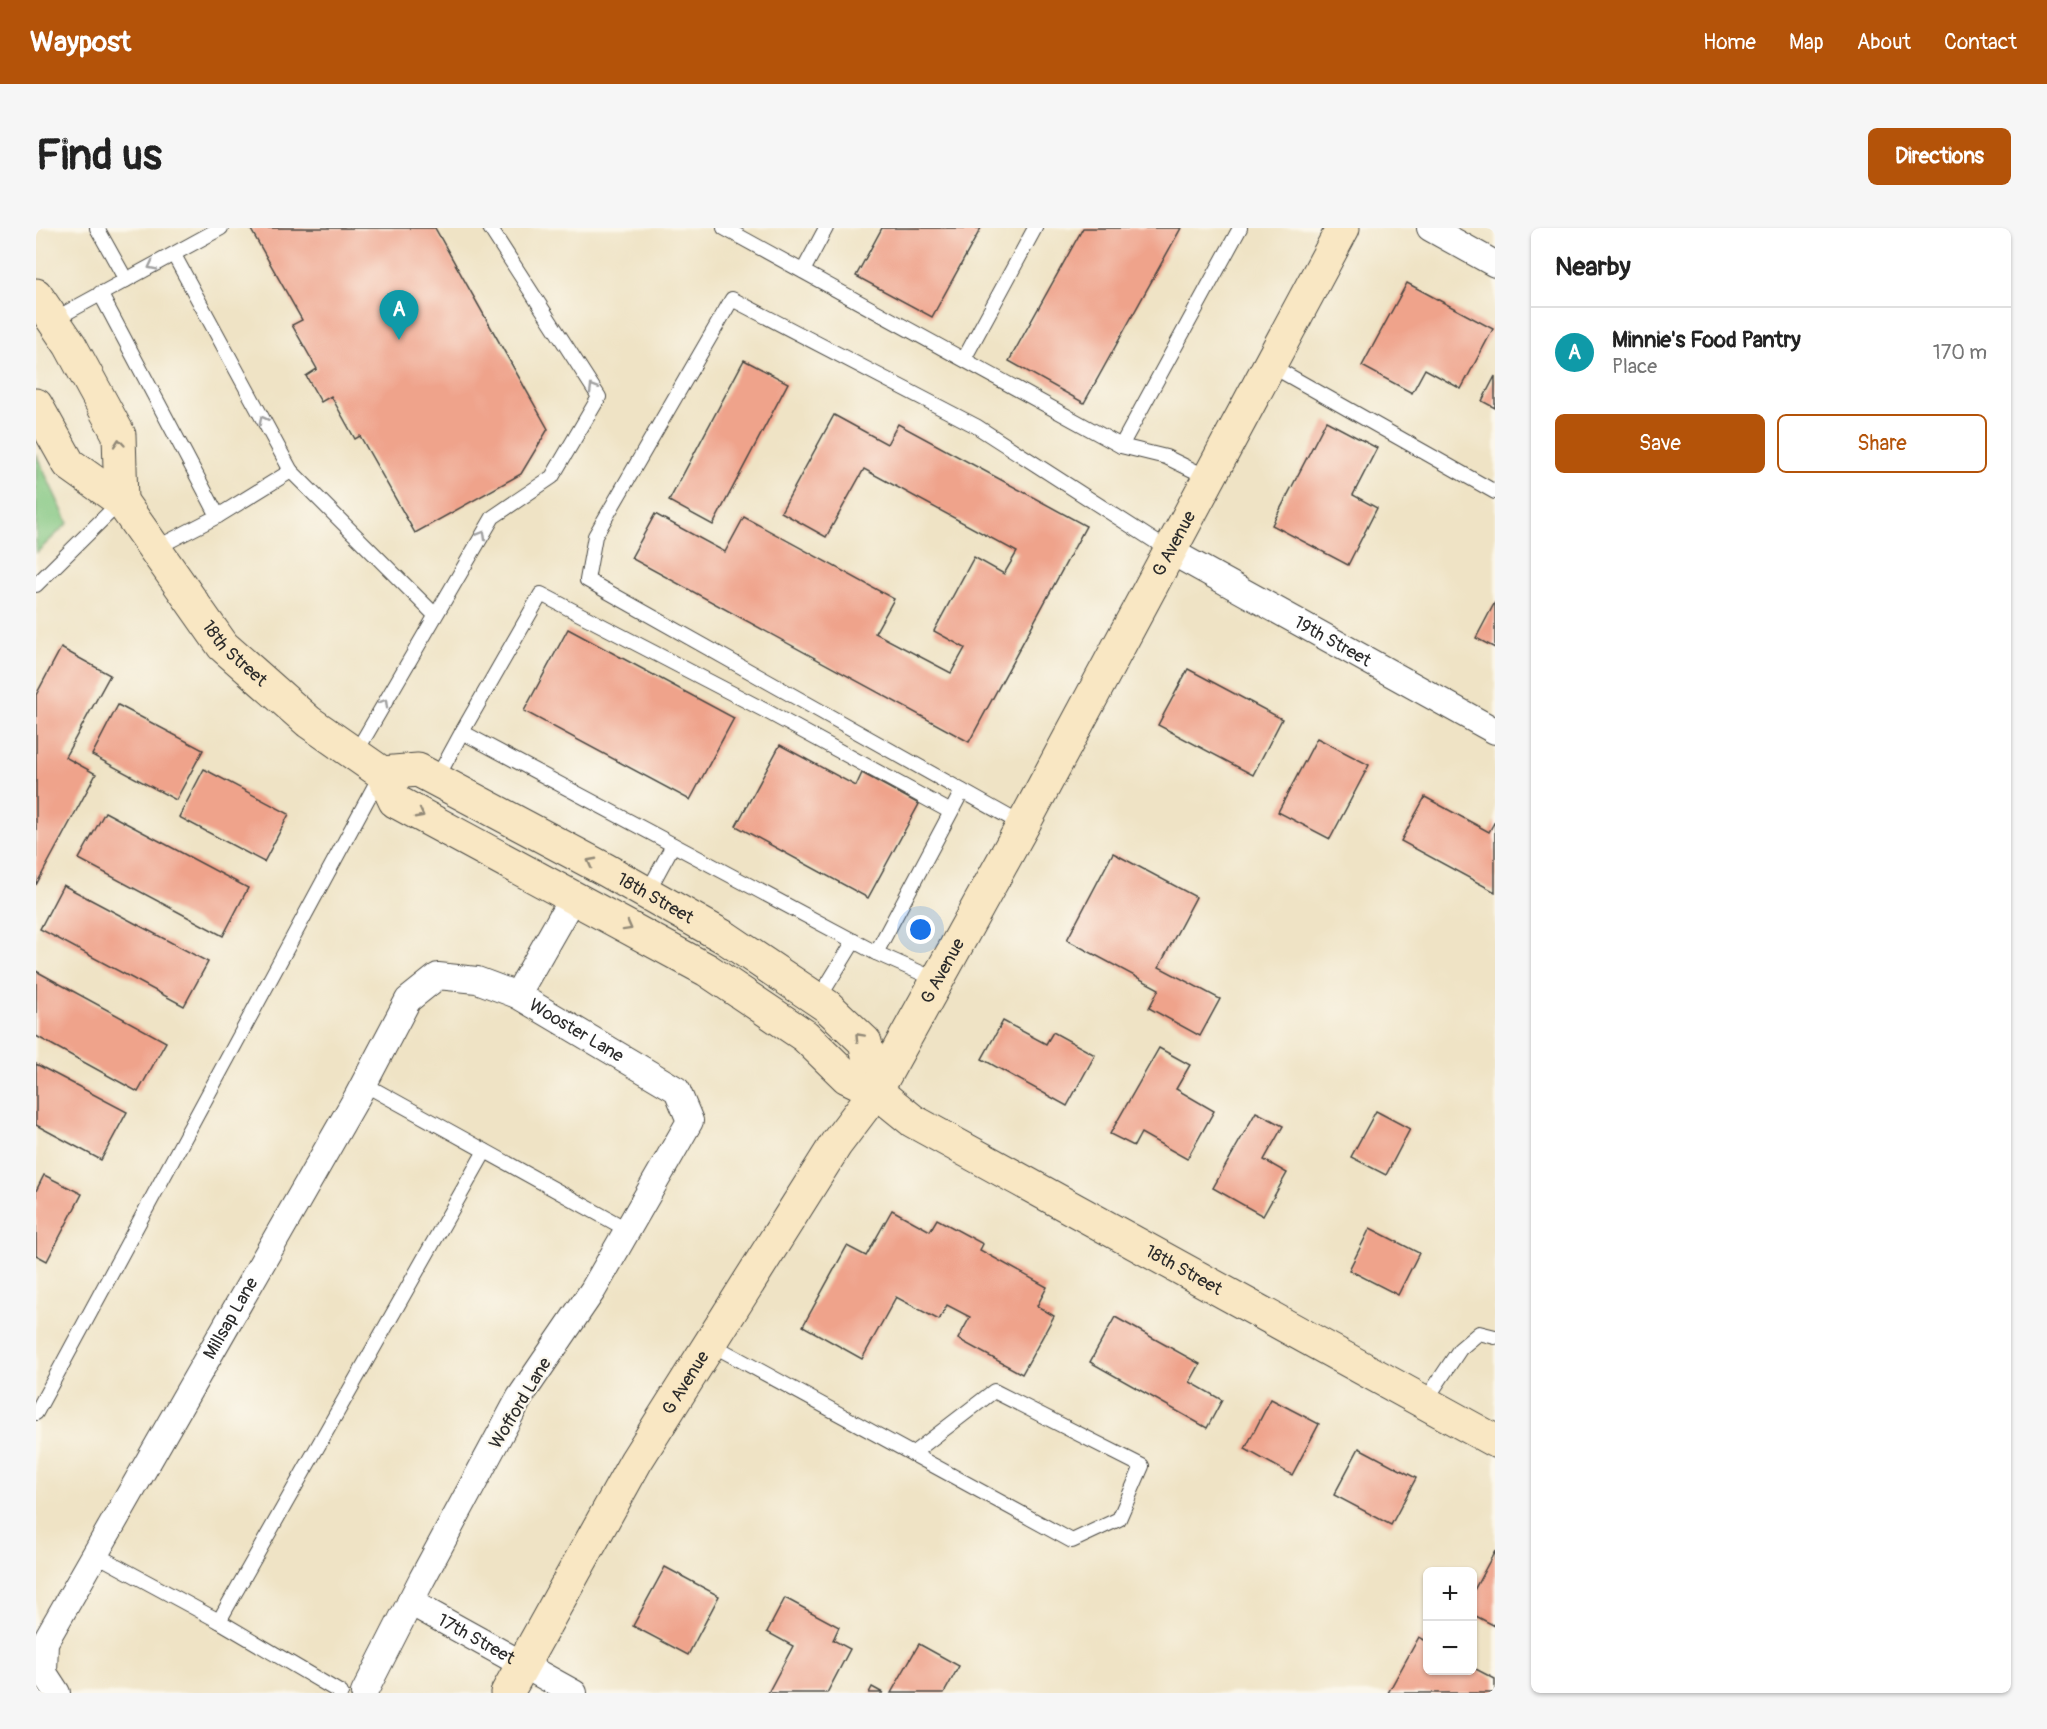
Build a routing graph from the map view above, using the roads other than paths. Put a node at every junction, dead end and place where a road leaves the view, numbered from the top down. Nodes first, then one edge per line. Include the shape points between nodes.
1 (96, 228) edge
2 (221, 228) edge
3 (490, 228) edge
4 (724, 228) edge
5 (756, 228) edge
6 (826, 228) edge
7 (1035, 228) edge
8 (1240, 228) edge
9 (1343, 228) edge
10 (1430, 228) edge
11 (748, 241) junction
12 (174, 255) junction
13 (1495, 264) edge
14 (803, 271) junction
15 (126, 280) junction
16 (100, 293) junction
17 (42, 315) edge
18 (964, 359) junction
19 (1270, 365) junction
20 (36, 405) edge
21 (1121, 446) junction
22 (291, 471) junction
23 (1209, 478) junction
24 (1495, 492) edge
25 (121, 501) junction
26 (218, 516) junction
27 (154, 549) junction
28 (1170, 551) junction
29 (36, 585) edge
30 (435, 615) junction
31 (1495, 731) edge
32 (462, 732) junction
33 (355, 754) junction
34 (382, 773) junction
35 (436, 780) junction
36 (962, 791) junction
37 (951, 812) junction
38 (1023, 825) junction
39 (673, 845) junction
40 (646, 893) junction
41 (573, 897) junction
42 (854, 941) junction
43 (876, 952) junction
44 (438, 976) joint
45 (937, 980) junction
46 (517, 994) junction
47 (818, 1000) junction
48 (364, 1084) junction
49 (876, 1091) junction
50 (690, 1121) joint
51 (485, 1151) junction
52 (628, 1230) junction
53 (1495, 1337) edge
54 (709, 1343) junction
55 (1424, 1403) junction
56 (36, 1413) edge
57 (1495, 1441) edge
58 (912, 1454) junction
59 (95, 1554) junction
60 (410, 1602) junction
61 (219, 1621) junction
62 (522, 1664) junction
63 (46, 1680) edge
64 (341, 1693) edge
65 (364, 1693) edge
66 (507, 1693) edge
67 (574, 1693) edge

1 - 15 lane
2 - 12 lane
30 -> 3 lane via 493,517 552,477 598,397
4 - 11 lane
5 - 11 lane
6 - 14 lane
7 - 18 lane
8 - 21 lane
9 - 19 street, G Avenue
10 - 13 street
11 - 14 lane
12 -> 15 lane
22 -> 12 lane
14 - 18 lane
15 - 16 lane
16 - 17 lane
16 - 26 lane
25 -> 17 street via 119,435 70,345
18 - 21 lane
19 - 23 street, G Avenue
19 - 24 lane
20 - 25 street, 18th Street via 69,464
21 - 23 lane via 1166,457
22 - 26 lane
22 - 30 lane
23 - 28 street, G Avenue
25 - 27 street, 18th Street
25 - 29 lane
26 - 27 lane
27 - 33 street, 18th Street via 223,646 309,722
28 - 31 street, 19th Street
28 - 36 lane via 976,426 732,299 595,536 587,580
28 - 38 street, G Avenue
33 -> 30 lane
32 - 35 lane
32 - 37 lane via 541,594
32 - 39 lane
33 - 34 street, 18th Street
34 - 35 street, 18th Street via 417,770
34 -> 41 street, 18th Street via 395,801
34 - 56 lane
40 -> 35 street, 18th Street
36 - 37 lane
36 - 38 lane
37 - 43 lane
38 - 45 street, G Avenue
39 - 40 lane
39 - 42 lane
40 - 47 street, 18th Street via 726,938
41 - 46 street
41 -> 49 street, 18th Street via 707,970 805,1036 846,1077
42 - 43 lane
42 - 47 lane
43 - 45 lane
44 - 46 street, Wooster Lane via 477,980
44 - 48 street, Millsap Lane via 408,1000
45 - 49 street, G Avenue
46 - 50 street, Wooster Lane via 677,1089
49 -> 47 street, 18th Street via 865,1042
48 - 51 lane
48 - 59 street, Millsap Lane
49 - 54 street, G Avenue via 836,1144
49 - 55 street, 18th Street via 913,1120
50 - 52 street, Wofford Lane
51 - 52 lane
51 - 61 lane
52 - 60 street, Wofford Lane via 593,1290 520,1397
53 - 55 lane via 1479,1333 1460,1349
54 - 58 lane
54 - 62 street, G Avenue via 636,1461
55 - 57 street, 18th Street
58 - 58 lane via 1072,1541 1119,1519 1142,1466 994,1391
59 - 61 lane
59 - 63 street, Millsap Lane via 45,1642
60 - 62 street, 17th Street
60 - 65 street, Wofford Lane
61 - 64 lane
62 - 66 street, G Avenue
62 - 67 street, 17th Street

